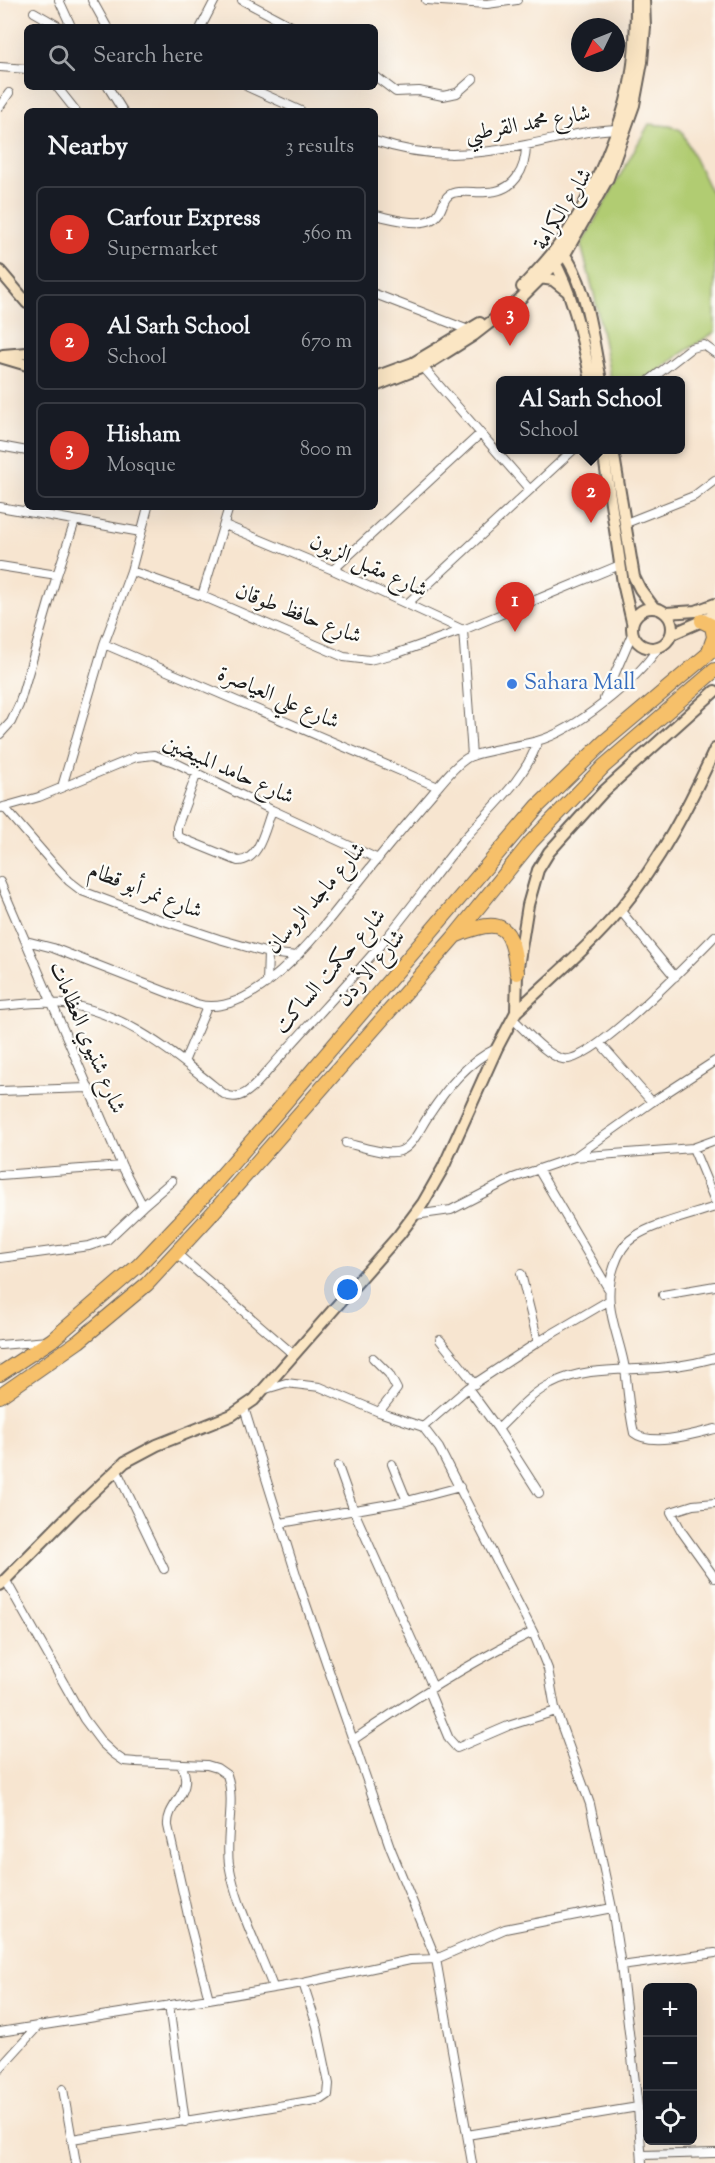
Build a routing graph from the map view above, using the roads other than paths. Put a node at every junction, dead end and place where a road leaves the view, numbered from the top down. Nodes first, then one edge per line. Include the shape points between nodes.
1 (59, 0) edge
2 (92, 0) edge
3 (215, 0) edge
4 (242, 0) edge
5 (426, 0) edge
6 (517, 0) edge
7 (636, 0) edge
8 (644, 0) edge
9 (34, 12) dead end
10 (55, 24) edge
11 (69, 24) edge
12 (105, 24) edge
13 (203, 24) edge
14 (287, 24) edge
15 (0, 67) edge
16 (24, 69) edge
17 (378, 78) edge
18 (473, 80) dead end
19 (59, 90) edge
20 (110, 90) edge
21 (255, 90) edge
22 (9, 93) dead end
23 (0, 106) edge
24 (74, 108) edge
25 (121, 108) edge
26 (294, 108) edge
27 (617, 129) junction
28 (378, 142) edge
29 (526, 145) junction
30 (378, 216) edge
31 (574, 237) junction
32 (557, 254) junction
33 (0, 271) edge
34 (575, 274) junction
35 (540, 278) junction
36 (569, 293) junction
37 (378, 295) edge
38 (24, 301) edge
39 (472, 332) junction
40 (715, 352) edge
41 (24, 353) edge
42 (0, 356) edge
43 (24, 364) edge
44 (423, 367) junction
45 (378, 376) edge
46 (590, 376) edge
47 (600, 376) edge
48 (656, 376) edge
49 (378, 385) edge
50 (480, 434) junction
51 (0, 446) edge
52 (24, 450) edge
53 (496, 452) edge
54 (498, 454) edge
55 (569, 454) edge
56 (604, 454) edge
57 (615, 454) edge
58 (715, 480) edge
59 (530, 490) junction
60 (0, 507) edge
61 (147, 510) edge
62 (229, 510) edge
63 (75, 521) junction
64 (626, 523) junction
65 (225, 525) junction
66 (141, 532) junction
67 (620, 565) junction
68 (0, 566) edge
69 (333, 570) junction
70 (131, 571) junction
71 (57, 575) junction
72 (201, 596) junction
73 (408, 603) junction
74 (715, 604) edge
75 (654, 608) junction
76 (666, 613) junction
77 (715, 614) edge
78 (702, 621) junction
79 (632, 628) junction
80 (464, 630) junction
81 (672, 634) junction
82 (104, 644) junction
83 (658, 648) junction
84 (712, 651) edge
85 (715, 670) edge
86 (715, 691) edge
87 (603, 703) junction
88 (0, 734) edge
89 (538, 741) junction
90 (715, 749) edge
91 (472, 756) junction
92 (197, 773) junction
93 (63, 787) junction
94 (438, 787) junction
95 (2, 808) edge
96 (272, 810) junction
97 (378, 859) junction
98 (0, 882) edge
99 (4, 902) edge
100 (620, 910) junction
101 (455, 936) junction
102 (715, 936) edge
103 (26, 941) junction
104 (268, 953) junction
105 (297, 956) junction
106 (516, 973) junction
107 (675, 978) junction
108 (267, 983) junction
109 (52, 1003) junction
110 (0, 1006) edge
111 (207, 1007) junction
112 (514, 1015) junction
113 (600, 1043) junction
114 (497, 1047) junction
115 (715, 1061) edge
116 (184, 1062) junction
117 (88, 1088) junction
118 (0, 1091) edge
119 (652, 1102) junction
120 (715, 1140) edge
121 (346, 1143) dead end
122 (693, 1148) junction
123 (574, 1157) junction
124 (122, 1166) junction
125 (538, 1169) junction
126 (0, 1175) edge
127 (172, 1181) dead end
128 (715, 1201) edge
129 (143, 1206) junction
130 (715, 1207) edge
131 (415, 1215) junction
132 (176, 1253) junction
133 (0, 1258) edge
134 (521, 1274) dead end
135 (715, 1286) edge
136 (608, 1288) junction
137 (663, 1295) dead end
138 (608, 1301) junction
139 (52, 1340) junction
140 (440, 1340) dead end
141 (538, 1342) junction
142 (0, 1345) edge
143 (294, 1355) junction
144 (373, 1358) dead end
145 (715, 1358) edge
146 (624, 1368) junction
147 (0, 1374) edge
148 (472, 1386) junction
149 (266, 1389) junction
150 (0, 1396) edge
151 (244, 1408) junction
152 (380, 1412) junction
153 (423, 1427) junction
154 (498, 1429) junction
155 (715, 1429) edge
156 (392, 1464) dead end
157 (338, 1466) dead end
158 (116, 1469) junction
159 (460, 1487) junction
160 (539, 1493) dead end
161 (407, 1501) junction
162 (715, 1503) edge
163 (354, 1511) junction
164 (281, 1523) junction
165 (164, 1569) dead end
166 (715, 1578) edge
167 (3, 1583) edge
168 (533, 1632) junction
169 (431, 1689) junction
170 (556, 1711) junction
171 (353, 1740) junction
172 (181, 1765) junction
173 (612, 1908) junction
174 (715, 1953) edge
175 (436, 1959) junction
176 (621, 1966) junction
177 (303, 1983) junction
178 (273, 1987) junction
179 (209, 2000) junction
180 (170, 2005) junction
181 (39, 2025) junction
182 (0, 2032) edge
183 (0, 2068) edge
184 (63, 2089) dead end
185 (638, 2107) junction
186 (185, 2122) junction
187 (467, 2135) junction
188 (72, 2139) junction
189 (715, 2152) edge
190 (642, 2159) edge
191 (76, 2163) edge
192 (472, 2163) edge

1 - 11 street
2 - 12 street
3 - 13 street
4 - 14 street
5 - 6 street via 487,4
7 - 27 street, شارع الكرامة via 633,63
8 - 31 street, شارع الكرامة via 642,62 634,105 608,178
9 - 10 street
15 - 16 street
17 - 18 street via 396,92 443,96 457,93
19 - 24 street
20 - 25 street
21 - 26 street
22 - 23 street
27 - 29 street, شارع محمد القرطبي
27 - 32 street, شارع الكرامة
28 - 29 street, شارع محمد القرطبي via 410,151 460,155
29 - 30 street via 526,161 509,185 490,192 454,193 428,222
31 - 32 street, شارع الكرامة
31 - 34 street
32 - 34 street
32 - 35 street, شارع الكرامة
32 - 36 street
32 - 39 street, شارع الكرامة
33 - 38 street
34 - 47 street via 584,297
35 - 36 street via 556,282
35 - 39 street, شارع الكرامة via 509,308
36 - 46 street
37 - 39 street
39 - 44 street, شارع الكرامة
39 - 45 street, شارع الكرامة via 413,363
40 - 48 street via 704,345 691,348
41 - 42 street
42 - 43 street
44 - 49 street, شارع الكرامة
44 - 50 street
50 - 53 street
50 - 69 street
51 - 52 street
54 - 59 street
55 - 59 street
56 - 67 street
57 - 64 street
58 - 64 street via 694,496
59 - 73 street
60 - 63 street
61 - 66 street
62 - 65 street
63 - 66 street
63 - 71 street
64 - 75 street via 634,577
65 - 69 street, شارع مقبل الزبون
65 - 72 street
66 - 70 street
67 - 79 street
67 - 80 street, شارع حافظ طوقان
68 - 71 street
69 - 73 street, شارع مقبل الزبون
70 - 72 street, شارع حافظ طوقان
70 - 82 street
71 - 88 street via 19,705
72 - 80 street, شارع حافظ طوقان via 356,659 395,654
73 - 80 street, شارع مقبل الزبون
74 - 76 street via 696,611
75 - 76 street
75 - 79 street via 640,611
76 - 81 street
77 - 78 street
78 - 81 street
78 - 84 highway via 714,629
79 - 83 street via 635,640 645,648
79 - 87 street
80 - 91 street
81 - 83 street
82 - 93 street
82 - 94 street, شارع علي العياصرة
83 - 87 street, شارع ماجد الروسان
84 - 139 highway, شارع الأردن via 605,741 538,806 195,1206 140,1264
85 - 101 highway, شارع الأردن via 574,795
86 - 106 street via 603,792 549,852 538,870 528,904
87 - 89 street, شارع ماجد الروسان via 568,728
89 - 91 street, شارع ماجد الروسان
89 - 116 street, شارع حكمت الساكت via 525,770 384,941 254,1085 240,1096 229,1097
90 - 100 street via 677,824
91 - 94 street, شارع ماجد الروسان
92 - 93 street, شارع حامد المبيضين via 161,757 146,755
92 - 96 street, شارع حامد المبيضين
92 - 96 street via 177,827 180,838 238,861 246,860 255,852
93 - 95 street, شارع حامد المبيضين
94 - 97 street, شارع ماجد الروسان
95 - 104 street, شارع نمر أبو قطام via 82,891
96 - 97 street, شارع حامد المبيضين
97 - 105 street, شارع ماجد الروسان
98 - 99 street, شارع شتيوي العظامات
99 - 103 street, شارع شتيوي العظامات
100 - 107 street
100 - 112 street
101 - 106 highway via 480,926 500,927 514,946
101 - 132 highway, شارع الأردن
102 - 107 street
103 - 109 street, شارع شتيوي العظامات
103 - 111 street
104 - 105 street, شارع نمر أبو قطام
104 - 108 street
105 - 108 street, شارع ماجد الروسان
106 - 112 street
107 - 113 street
108 - 111 street, شارع ماجد الروسان via 230,1003
109 - 110 street, شارع حكمت الساكت
109 - 116 street, شارع حكمت الساكت via 107,1015 133,1027
109 - 117 street, شارع شتيوي العظامات
111 - 116 street
112 - 113 street via 550,1053 562,1059 576,1058
112 - 114 street
113 - 119 street
114 - 121 street via 464,1070 402,1151 393,1153
114 - 131 street via 443,1168
115 - 119 street
117 - 118 street
117 - 124 street, شارع شتيوي العظامات
119 - 123 street
120 - 122 street
122 - 123 street
122 - 128 street
123 - 125 street
124 - 126 street
124 - 129 street, شارع شتيوي العظامات
125 - 131 street via 497,1185 451,1210
125 - 136 street
127 - 129 street
129 - 133 street via 100,1243
130 - 136 street via 633,1237 620,1252
131 - 143 street
132 - 143 street
132 - 150 highway, شارع الأردن via 147,1284 79,1341
134 - 141 street
135 - 137 street
136 - 138 street
138 - 141 street
138 - 146 street
139 - 142 street
139 - 147 highway, شارع الأردن
140 - 148 street
141 - 148 street
143 - 149 street
144 - 152 street via 397,1389
145 - 146 street via 669,1367
146 - 154 street via 590,1372 548,1385
146 - 155 street via 634,1433 638,1436 673,1438
148 - 153 street
148 - 154 street
149 - 151 street
149 - 152 street via 286,1383 320,1387
151 - 158 street via 137,1454
151 - 164 street
152 - 153 street
153 - 159 street via 440,1448
154 - 160 street
156 - 161 street
157 - 163 street
158 - 165 street
158 - 167 street
159 - 161 street
159 - 168 street
161 - 163 street
162 - 166 street via 672,1512
163 - 164 street
163 - 169 street
164 - 171 street via 298,1584
167 - 172 street via 102,1743 124,1761
168 - 169 street via 496,1649
168 - 170 street via 548,1669
169 - 170 street via 457,1748
169 - 171 street
170 - 173 street via 590,1804
171 - 175 street via 390,1847
172 - 178 street via 212,1766 227,1776 227,1849 232,1881
172 - 179 street via 185,1786 168,1826
173 - 175 street via 505,1929
173 - 176 street
174 - 176 street
175 - 177 street via 410,1960
175 - 187 street
176 - 185 street
177 - 178 street
177 - 186 street via 325,2064 328,2095 317,2101
178 - 179 street
179 - 180 street
180 - 181 street
180 - 186 street
181 - 182 street
181 - 183 street
184 - 188 street
185 - 187 street
185 - 190 street
186 - 188 street
187 - 192 street
188 - 191 street
189 - 190 street

